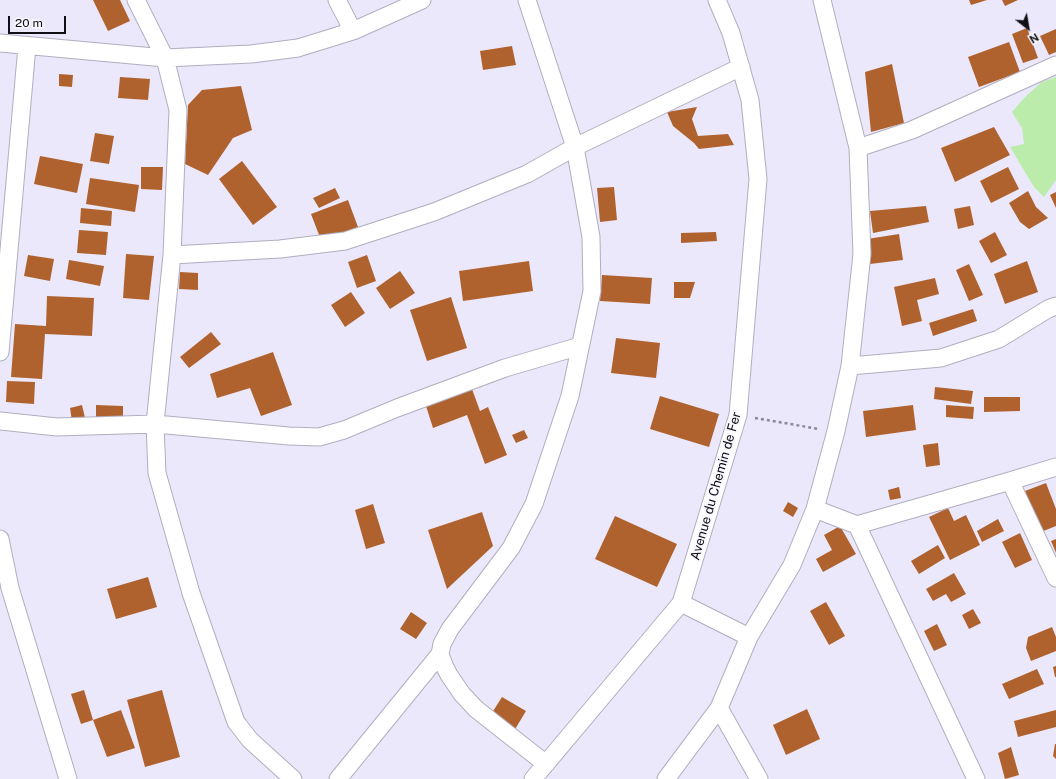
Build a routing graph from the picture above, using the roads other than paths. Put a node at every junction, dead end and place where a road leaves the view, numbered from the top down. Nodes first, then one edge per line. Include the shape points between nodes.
1 (136, 0) edge
2 (337, 0) edge
3 (422, 0) edge
4 (527, 0) edge
5 (717, 0) edge
6 (822, 0) edge
7 (353, 31) junction
8 (0, 43) edge
9 (27, 46) junction
10 (165, 58) junction
11 (1056, 65) edge
12 (741, 67) junction
13 (575, 147) junction
14 (858, 148) junction
15 (172, 256) junction
16 (1056, 306) edge
17 (580, 346) junction
18 (0, 352) edge
19 (850, 366) junction
20 (0, 421) edge
21 (155, 424) junction
22 (1056, 467) edge
23 (1010, 481) junction
24 (815, 509) junction
25 (857, 525) junction
26 (0, 538) edge
27 (1056, 578) edge
28 (682, 603) junction
29 (749, 637) junction
30 (440, 654) junction
31 (719, 708) junction
32 (546, 764) junction
33 (68, 779) edge
34 (293, 779) edge
35 (338, 779) edge
36 (533, 779) edge
37 (666, 779) edge
38 (759, 779) edge
39 (976, 779) edge

1 - 10 street
2 - 7 street
3 - 7 street
4 - 13 street
5 - 12 street, Avenue du Chemin de Fer via 731,33
6 - 14 street
7 - 10 street via 298,48 251,54
8 - 9 street
9 - 10 street
9 - 18 street
10 - 15 street via 178,110
11 - 14 street via 912,130
12 - 13 street
12 - 28 street, Avenue du Chemin de Fer via 750,100 758,179 738,415
13 - 15 street via 527,174 434,212 345,241 280,249
13 - 17 street via 591,237 592,291
14 - 19 street via 862,254
15 - 21 street
16 - 19 street via 999,339 941,358
17 - 21 street via 505,368 344,430 319,437
17 - 30 street via 570,396 534,504 511,548 450,629
19 - 24 street
20 - 21 street via 57,427
21 - 34 street via 157,473 191,593 236,722 250,740
22 - 23 street
23 - 25 street
23 - 27 street
24 - 25 street
24 - 29 street via 792,566
25 - 39 street
26 - 33 street via 10,588
28 - 29 street
28 - 32 street, Avenue du Chemin de Fer
29 - 31 street
30 - 32 street via 449,675 476,709
30 - 35 street
31 - 37 street
31 - 38 street
32 - 36 street, Avenue du Chemin de Fer

